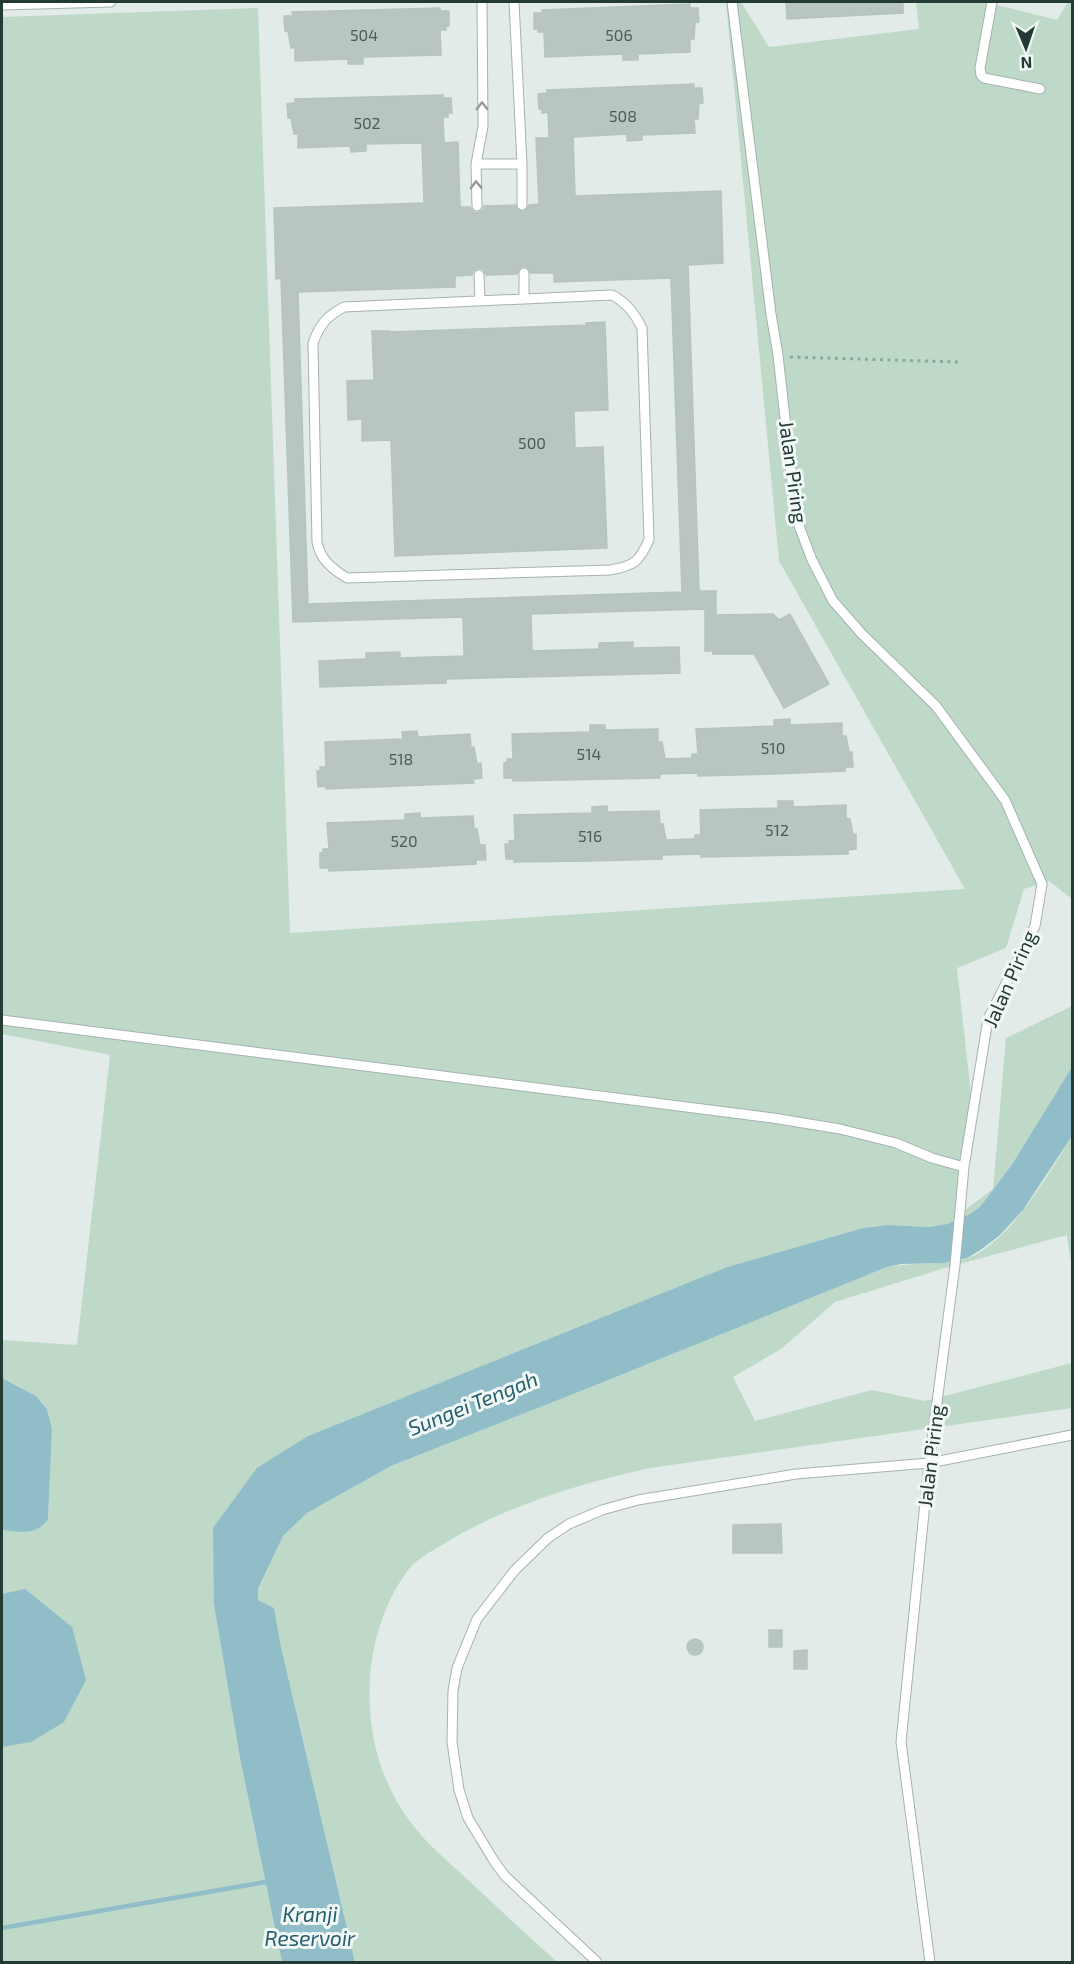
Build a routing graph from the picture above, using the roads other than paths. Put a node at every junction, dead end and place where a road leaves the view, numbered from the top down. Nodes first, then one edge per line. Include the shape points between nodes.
1 (111, 2) edge
2 (482, 2) edge
3 (514, 2) edge
4 (732, 2) edge
5 (992, 2) edge
6 (2, 5) edge
7 (1040, 89) dead end
8 (476, 164) junction
9 (522, 164) junction
10 (522, 205) dead end
11 (477, 206) dead end
12 (524, 273) dead end
13 (479, 275) dead end
14 (524, 298) junction
15 (480, 301) junction
16 (2, 1020) edge
17 (964, 1167) junction
18 (1072, 1435) edge
19 (929, 1463) junction
20 (597, 1962) edge
21 (930, 1962) edge

1 - 6 lane
8 -> 2 lane via 483,126
3 - 9 lane
4 - 17 lane, Jalan Piring via 796,518 833,601 936,706 1005,800 1042,884 1035,926 988,1019
5 - 7 lane via 981,75
8 - 9 lane
11 -> 8 lane
9 - 10 lane
12 - 14 lane
13 - 15 lane
14 - 15 lane
14 - 15 lane via 612,295 633,312 642,328 649,540 642,556 630,566 610,570 347,578 332,569 317,542 313,343 319,328 331,314 345,307
16 - 17 lane via 773,1118 896,1143
17 - 19 lane, Jalan Piring
18 - 19 lane
19 - 20 lane via 796,1474 602,1509 548,1538 515,1570 477,1619 457,1668 453,1691 452,1742 459,1790 468,1818 505,1876
19 - 21 lane, Jalan Piring via 901,1742

